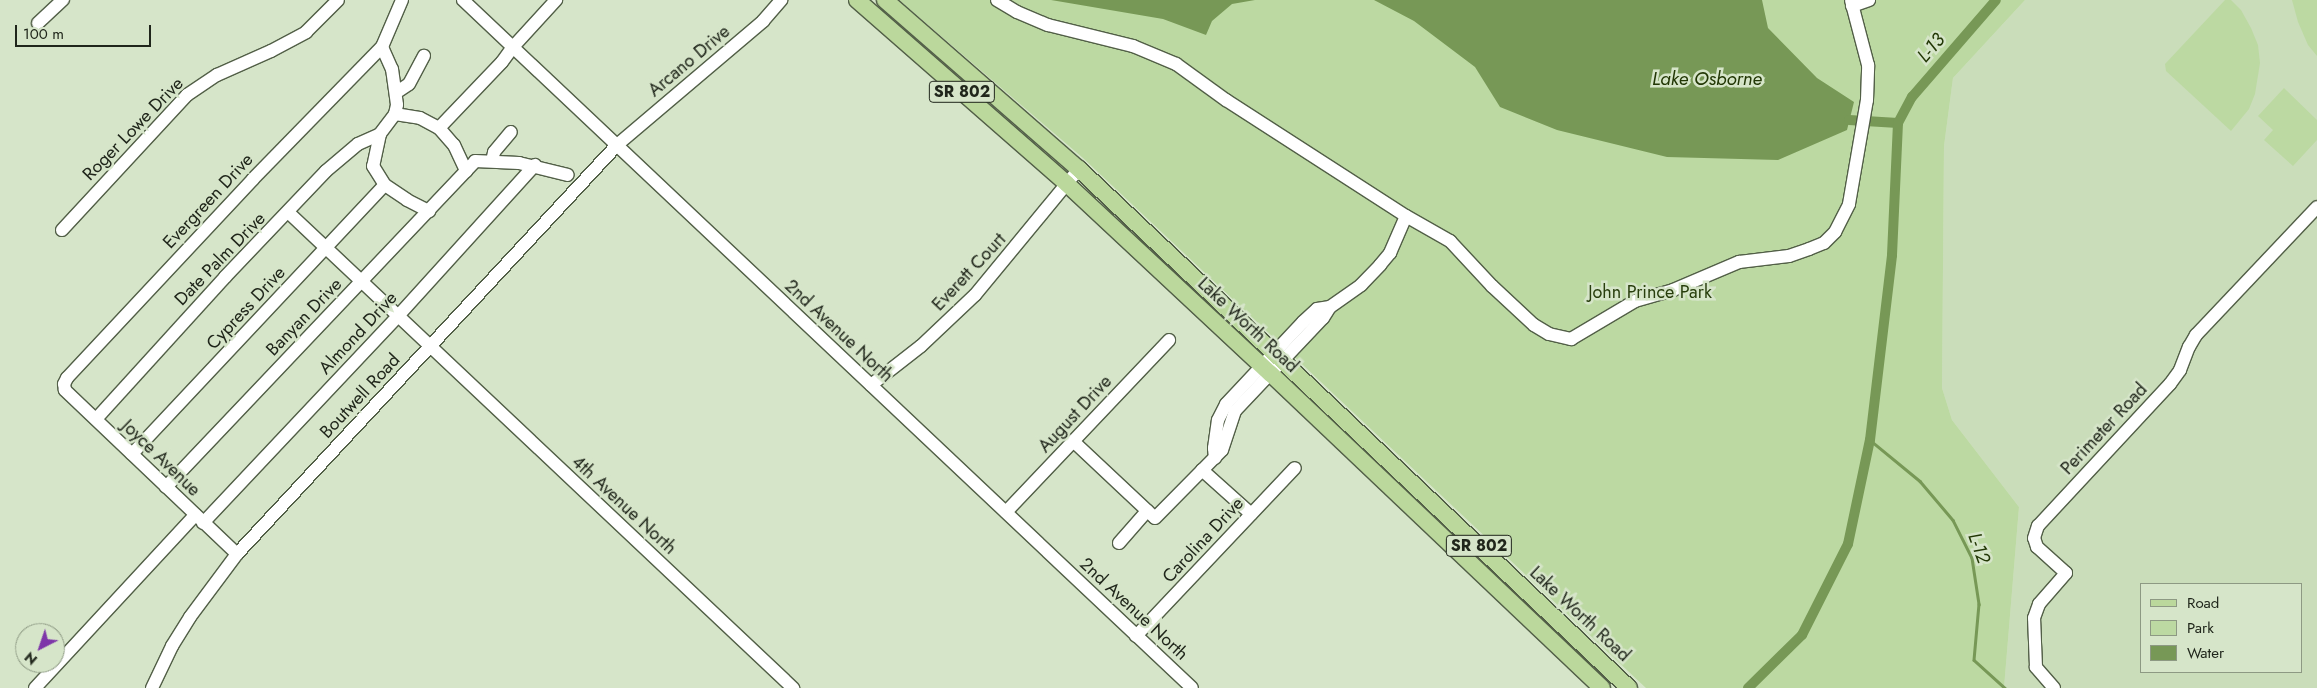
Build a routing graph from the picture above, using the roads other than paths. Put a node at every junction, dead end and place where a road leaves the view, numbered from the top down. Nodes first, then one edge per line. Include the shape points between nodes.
1 (62, 0) edge
2 (338, 0) edge
3 (402, 0) edge
4 (463, 0) edge
5 (556, 0) edge
6 (781, 0) edge
7 (857, 0) edge
8 (885, 0) edge
9 (996, 0) edge
10 (1868, 0) edge
11 (1851, 3) edge
12 (38, 23) dead end
13 (513, 46) junction
14 (382, 48) junction
15 (424, 56) dead end
16 (397, 92) junction
17 (395, 114) junction
18 (438, 128) junction
19 (511, 132) dead end
20 (380, 134) junction
21 (617, 145) junction
22 (492, 161) junction
23 (535, 165) junction
24 (1080, 170) junction
25 (466, 171) junction
26 (568, 175) dead end
27 (1067, 184) junction
28 (385, 185) junction
29 (2317, 207) edge
30 (430, 211) junction
31 (289, 212) junction
32 (1406, 216) junction
33 (62, 230) dead end
34 (327, 248) junction
35 (362, 282) junction
36 (398, 316) junction
37 (1169, 340) dead end
38 (431, 346) junction
39 (1279, 357) junction
40 (1266, 370) junction
41 (64, 384) joint
42 (871, 385) junction
43 (96, 419) junction
44 (1072, 441) junction
45 (132, 454) junction
46 (1295, 468) dead end
47 (1202, 470) junction
48 (166, 488) junction
49 (1147, 511) junction
50 (1006, 512) junction
51 (1251, 514) junction
52 (199, 519) junction
53 (1119, 543) dead end
54 (237, 554) junction
55 (1136, 636) junction
56 (1550, 638) junction
57 (1625, 684) edge
58 (35, 688) edge
59 (152, 688) edge
60 (793, 688) edge
61 (1192, 688) edge
62 (1602, 688) edge
63 (2054, 688) edge

1 - 12 street
2 - 33 street, Roger Lowe Drive via 306,32 217,75 187,95
3 - 14 street
4 - 13 street, 2nd Avenue North
5 - 13 street
6 - 21 street, Arcano Drive via 763,21
7 - 27 main road, Lake Worth Road / SR 802
8 - 24 main road, Lake Worth Road / SR 802
9 - 32 street via 1048,25 1133,46 1176,64
10 - 11 street
11 - 32 street via 1868,65 1868,100 1849,204 1842,221 1824,242 1789,256 1739,262 1672,290 1635,301 1571,339 1554,336 1534,325 1450,241
13 - 18 street via 502,62
13 - 21 street, 2nd Avenue North
14 - 16 street via 392,69
14 - 41 street, Evergreen Drive via 253,179
15 - 16 street via 412,81
16 - 17 street
17 - 18 street via 420,118
17 - 20 street
18 - 25 street via 454,145
19 - 22 street via 494,152
20 - 28 street via 373,166
20 - 31 street, Date Palm Drive via 358,144 326,171
21 - 38 street, Boutwell Road
21 - 42 street, 2nd Avenue North
22 - 23 street
22 - 25 street via 475,161
23 - 26 street
23 - 36 street, Almond Drive
24 - 27 street, Everett Court
24 - 39 main road, Lake Worth Road / SR 802
25 - 30 street, Banyan Drive
27 - 40 main road, Lake Worth Road / SR 802
27 - 42 street, Everett Court via 975,295 921,346
28 - 30 street
28 - 34 street, Cypress Drive
29 - 63 street, Perimeter Road via 2196,335 2170,384 2038,526 2034,538 2037,547 2066,573 2039,604 2034,618 2036,667
30 - 35 street, Banyan Drive
31 - 34 street, 4th Avenue North
31 - 43 street, Date Palm Drive
32 - 39 street via 1390,252 1380,265 1330,307 1317,309
34 - 35 street, 4th Avenue North
34 - 45 street, Cypress Drive
35 - 36 street, 4th Avenue North
35 - 48 street, Banyan Drive
36 - 38 street, 4th Avenue North
36 - 52 street, Almond Drive
37 - 44 street, August Drive
38 - 54 street, Boutwell Road
38 - 60 street, 4th Avenue North
39 - 40 street
39 - 57 main road, Lake Worth Road / SR 802
40 - 47 street via 1235,411 1222,450
40 - 56 main road, Lake Worth Road / SR 802
41 - 43 street, Joyce Avenue via 65,390
42 - 50 street, 2nd Avenue North
43 - 45 street, Joyce Avenue
44 - 49 street
44 - 50 street, August Drive
45 - 48 street, Joyce Avenue
46 - 51 street, Carolina Drive
47 - 49 street via 1155,518
47 - 51 street
48 - 52 street, Joyce Avenue
49 - 53 street
50 - 55 street, 2nd Avenue North
51 - 55 street, Carolina Drive
52 - 54 street, Joyce Avenue
52 - 58 street
54 - 59 street, Boutwell Road via 190,617
55 - 61 street, 2nd Avenue North
56 - 57 main road via 1568,645 1604,673
56 - 62 main road, Lake Worth Road / SR 802

